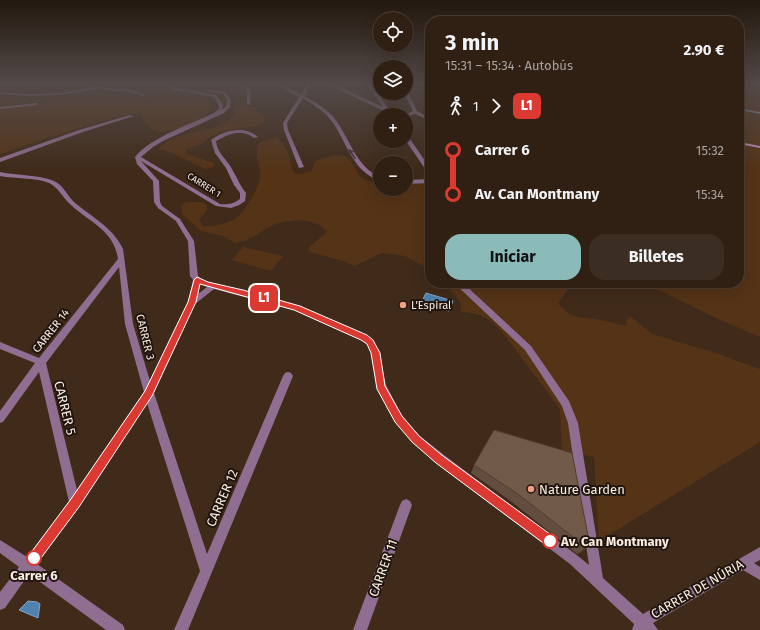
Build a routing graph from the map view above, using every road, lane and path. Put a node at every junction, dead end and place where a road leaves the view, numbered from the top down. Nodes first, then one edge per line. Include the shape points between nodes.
1 (218, 112) edge
2 (222, 112) edge
3 (293, 112) edge
4 (324, 112) edge
5 (415, 112) edge
6 (132, 116) dead end
7 (425, 117) edge
8 (202, 121) junction
9 (256, 137) dead end
10 (744, 144) edge
11 (413, 147) edge
12 (760, 147) edge
13 (138, 158) junction
14 (0, 160) edge
15 (425, 165) edge
16 (301, 167) dead end
17 (0, 174) edge
18 (373, 177) edge
19 (425, 181) edge
20 (413, 182) edge
21 (122, 259) junction
22 (197, 280) junction
23 (213, 286) junction
24 (463, 288) edge
25 (192, 302) junction
26 (0, 345) edge
27 (41, 362) junction
28 (288, 376) dead end
29 (149, 393) junction
30 (0, 419) edge
31 (75, 503) junction
32 (406, 505) dead end
33 (0, 546) edge
34 (760, 553) edge
35 (743, 563) junction
36 (28, 566) junction
37 (206, 571) junction
38 (760, 574) edge
39 (597, 579) junction
40 (0, 604) edge
41 (644, 627) edge
42 (118, 630) edge
43 (180, 630) edge
44 (360, 630) edge

1 - 8 street
2 - 8 street
3 - 16 street via 286,123 286,130
18 -> 4 street via 362,169
5 - 7 street
6 - 14 street
8 - 13 street via 141,152
9 - 13 street, CARRER 1 via 250,131 244,130 213,140 217,154 231,170 236,185 243,193 243,200 235,206 218,205
10 - 12 main road
11 - 15 street
13 - 22 street via 139,164 156,181 157,202 160,207 178,220 191,240 193,270
17 - 21 street, CARRER 3 via 52,182 68,199 118,241
19 - 20 street
21 - 27 street, CARRER 14
21 - 29 street, CARRER 3 via 128,324
22 - 23 street
22 - 25 street
23 - 25 street
23 - 39 street via 297,308 364,337 370,342 375,353 381,386 398,419 416,439
24 - 39 street via 528,348 566,404 573,423
25 - 29 street
26 - 27 street
27 - 30 street, CARRER 14
27 - 31 street, CARRER 5
28 - 37 street, CARRER 12
29 - 31 street
29 - 37 street, CARRER 3
31 - 36 street
32 - 44 street, CARRER 11
33 - 36 street
34 - 35 street, CARRER DE NÚRIA
35 - 38 street
35 - 41 street, CARRER DE NÚRIA
36 - 40 street
36 - 42 street
37 - 43 street, CARRER 12
39 - 41 street

